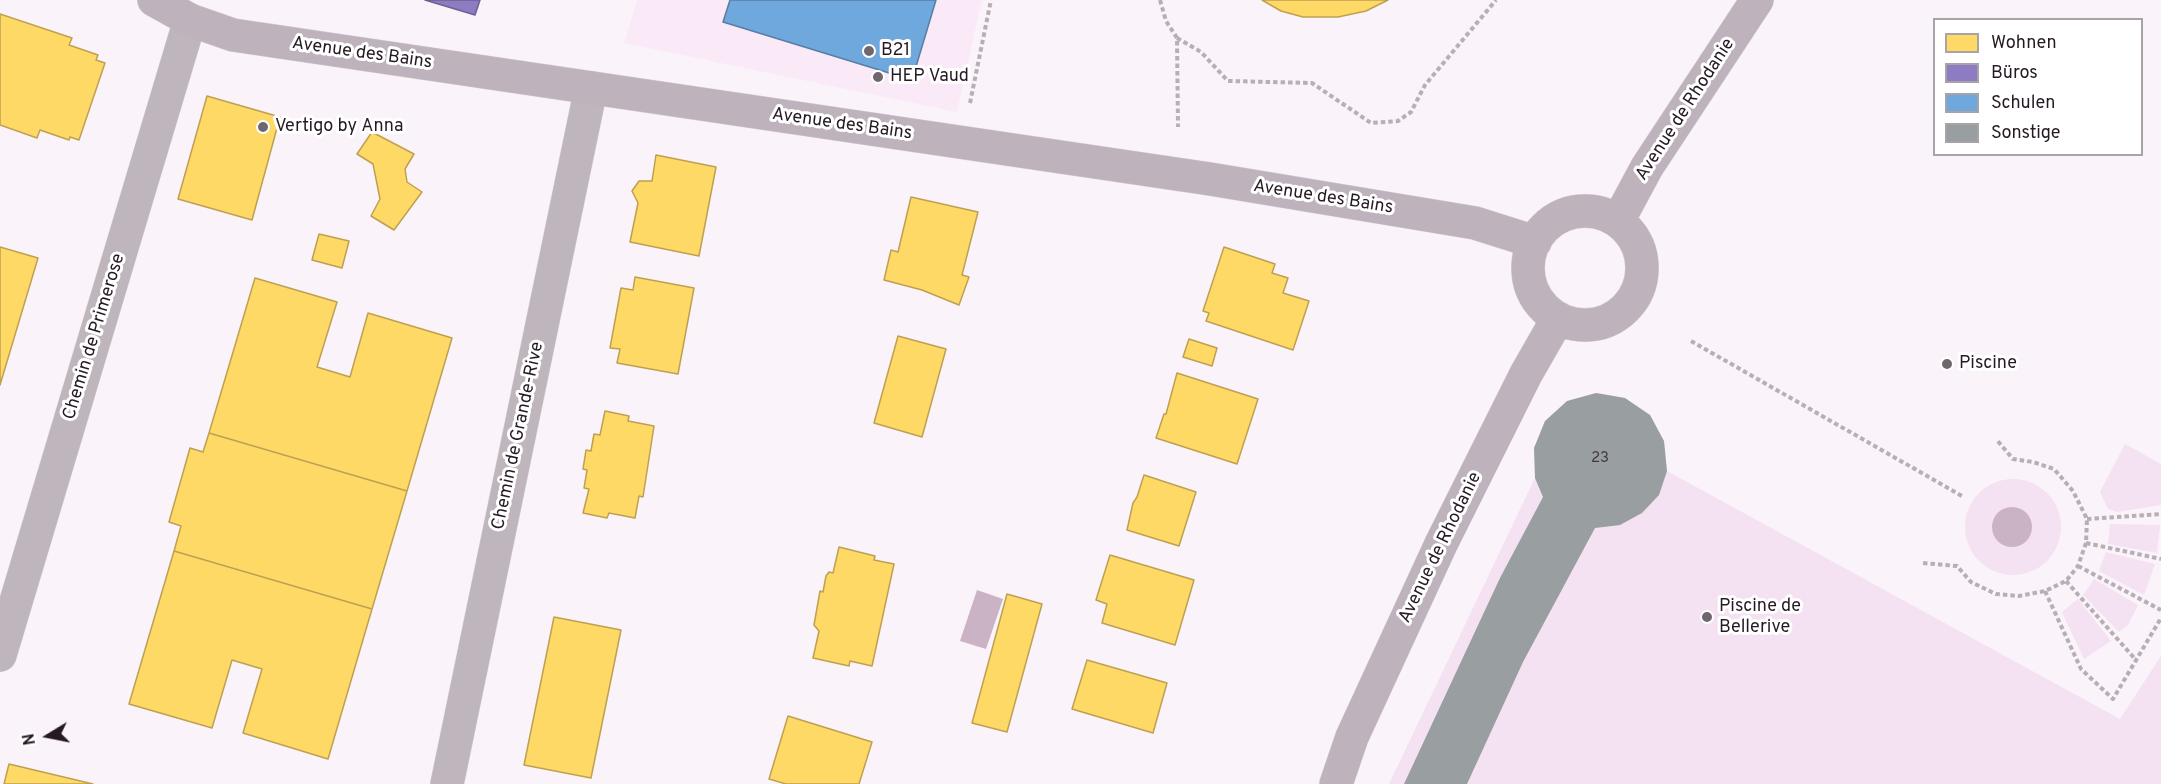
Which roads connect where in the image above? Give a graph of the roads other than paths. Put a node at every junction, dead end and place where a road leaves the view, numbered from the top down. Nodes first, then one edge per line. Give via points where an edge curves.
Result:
1 (154, 0) edge
2 (1757, 0) edge
3 (190, 20) junction
4 (591, 88) junction
5 (1618, 221) junction
6 (1534, 242) junction
7 (1558, 318) junction
8 (0, 655) edge
9 (447, 784) edge
10 (1336, 784) edge

1 - 3 street, Avenue des Bains
2 - 5 street, Avenue de Rhodanie via 1647,167
3 - 4 street, Avenue des Bains via 233,35
3 - 8 street, Chemin de Primerose
4 - 6 street, Avenue des Bains via 1222,181 1475,223
4 - 9 street, Chemin de Grande-Rive
5 - 6 street via 1600,212 1581,210 1562,215 1546,226
5 - 7 street via 1640,249 1640,285 1632,301 1621,313 1590,325
6 - 7 street via 1528,276 1544,308
7 - 10 street, Avenue de Rhodanie via 1441,544 1352,737

